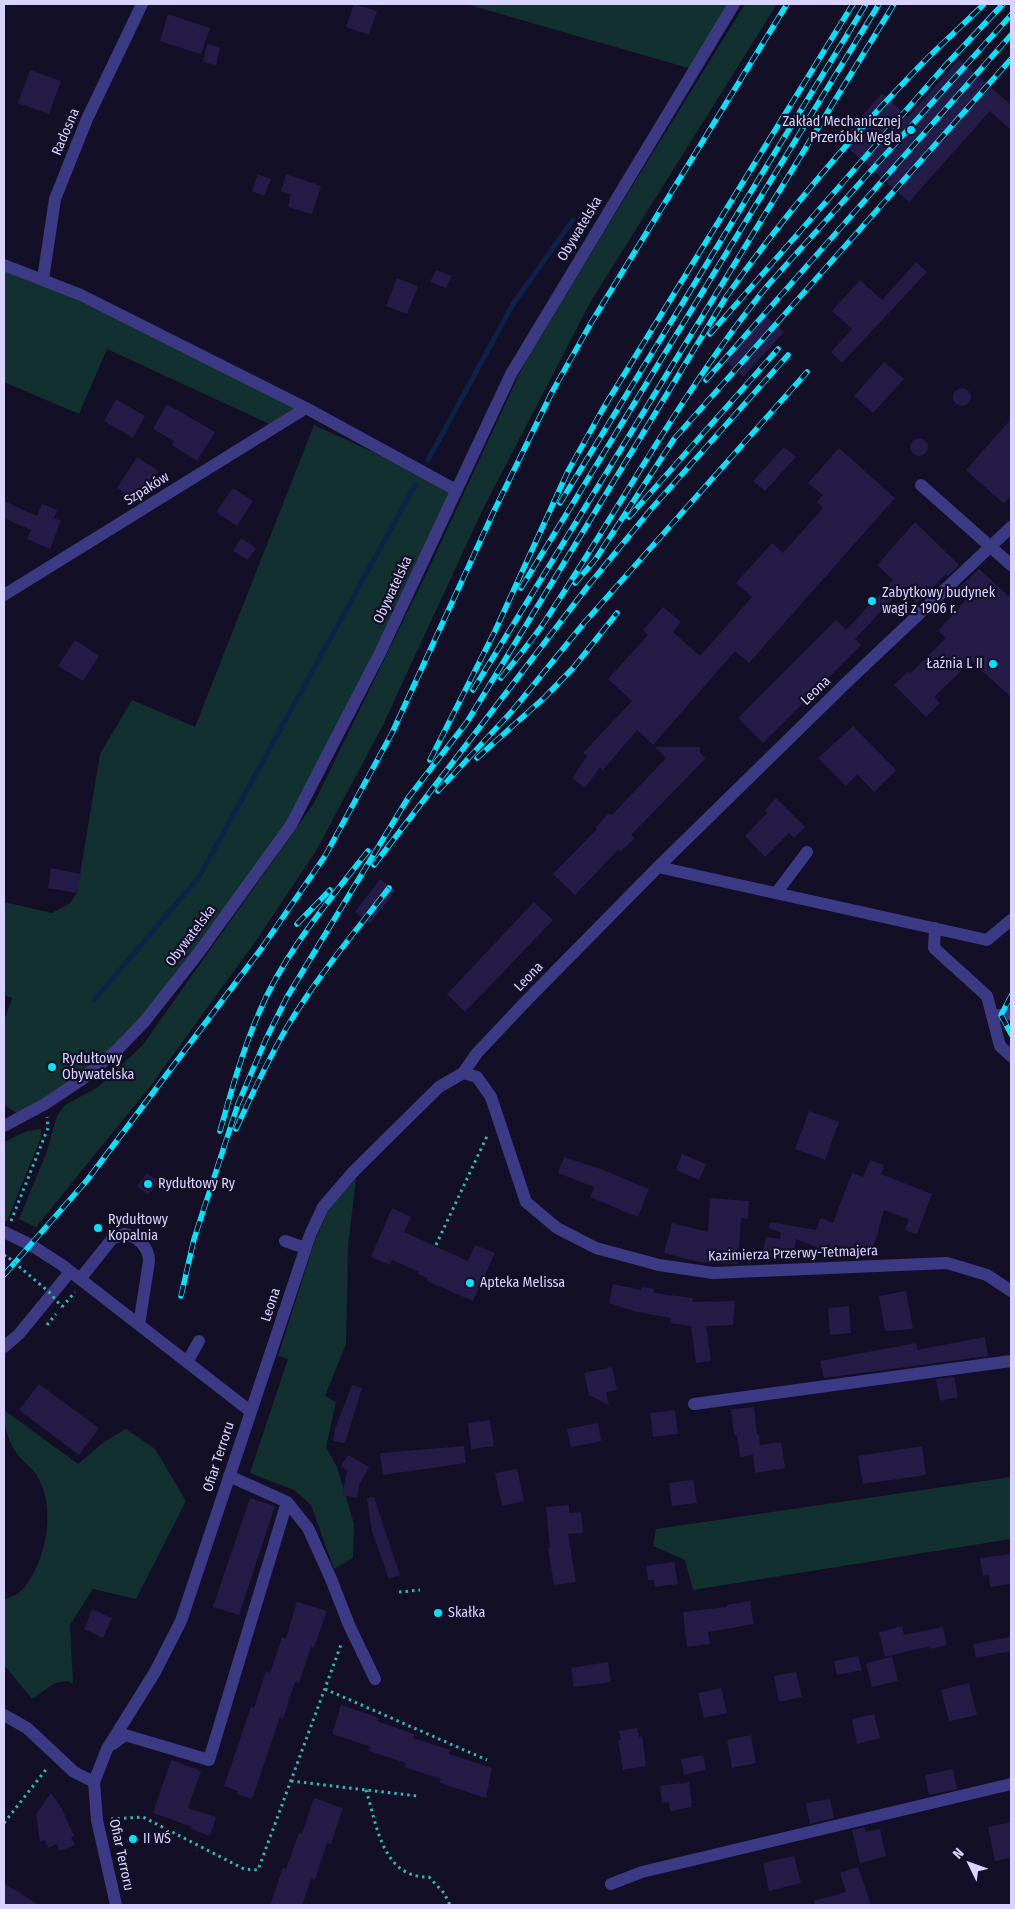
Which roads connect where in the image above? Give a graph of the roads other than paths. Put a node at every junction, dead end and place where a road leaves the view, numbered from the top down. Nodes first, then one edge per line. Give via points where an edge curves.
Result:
1 (142, 4) edge
2 (734, 4) edge
3 (4, 265) edge
4 (42, 280) junction
5 (306, 408) junction
6 (922, 485) dead end
7 (456, 490) junction
8 (1011, 527) edge
9 (990, 546) junction
10 (1011, 565) edge
11 (4, 595) edge
12 (807, 852) dead end
13 (658, 867) junction
14 (777, 892) junction
15 (1011, 920) edge
16 (935, 928) junction
17 (1011, 1014) edge
18 (992, 1016) junction
19 (1011, 1056) edge
20 (463, 1073) junction
21 (4, 1126) edge
22 (5, 1232) edge
23 (285, 1241) dead end
24 (305, 1248) junction
25 (75, 1275) junction
26 (1011, 1292) edge
27 (139, 1325) junction
28 (199, 1341) dead end
29 (4, 1347) edge
30 (1011, 1361) edge
31 (188, 1362) junction
32 (694, 1404) dead end
33 (250, 1411) junction
34 (229, 1476) junction
35 (287, 1502) junction
36 (375, 1679) dead end
37 (4, 1715) edge
38 (107, 1749) junction
39 (94, 1782) junction
40 (1011, 1784) edge
41 (611, 1884) dead end
42 (116, 1905) edge

1 - 4 street, Radosna via 87,119 55,199
2 - 7 street, Obywatelska via 520,358
3 - 4 street
4 - 5 street via 81,295
5 - 7 street
5 - 11 street, Szpaków
6 - 9 street
7 - 21 street, Obywatelska via 380,654 291,825 144,1022 94,1069 45,1104
8 - 9 street, Leona
9 - 10 street
9 - 13 street, Leona
12 - 14 street
13 - 14 street
13 - 20 street, Leona via 477,1053
14 - 16 street
15 - 16 street via 987,940
16 - 18 street via 934,948 987,996
17 - 18 street
18 - 19 street via 1000,1046
20 - 24 street, Leona via 440,1087 332,1194
20 - 26 street, Kazimierza Przerwy-Tetmajera via 477,1077 491,1097 526,1202 557,1228 596,1248 666,1267 713,1273 947,1263 987,1275
22 - 25 street via 31,1245
23 - 24 street
24 - 33 street, Leona
25 - 27 street, Ofiar Terroru
25 - 27 street via 112,1239 124,1234 139,1241 148,1251 149,1261
25 - 29 street
27 - 31 street, Ofiar Terroru
28 - 31 street
30 - 32 street
31 - 33 street, Ofiar Terroru
33 - 34 street, Ofiar Terroru
34 - 35 street
34 - 38 street, Ofiar Terroru via 178,1628
35 - 36 street via 308,1528
35 - 38 street via 209,1760 126,1735
37 - 39 street via 27,1728 74,1772
38 - 39 street, Ofiar Terroru
39 - 42 street, Ofiar Terroru via 97,1820
40 - 41 street via 642,1872

